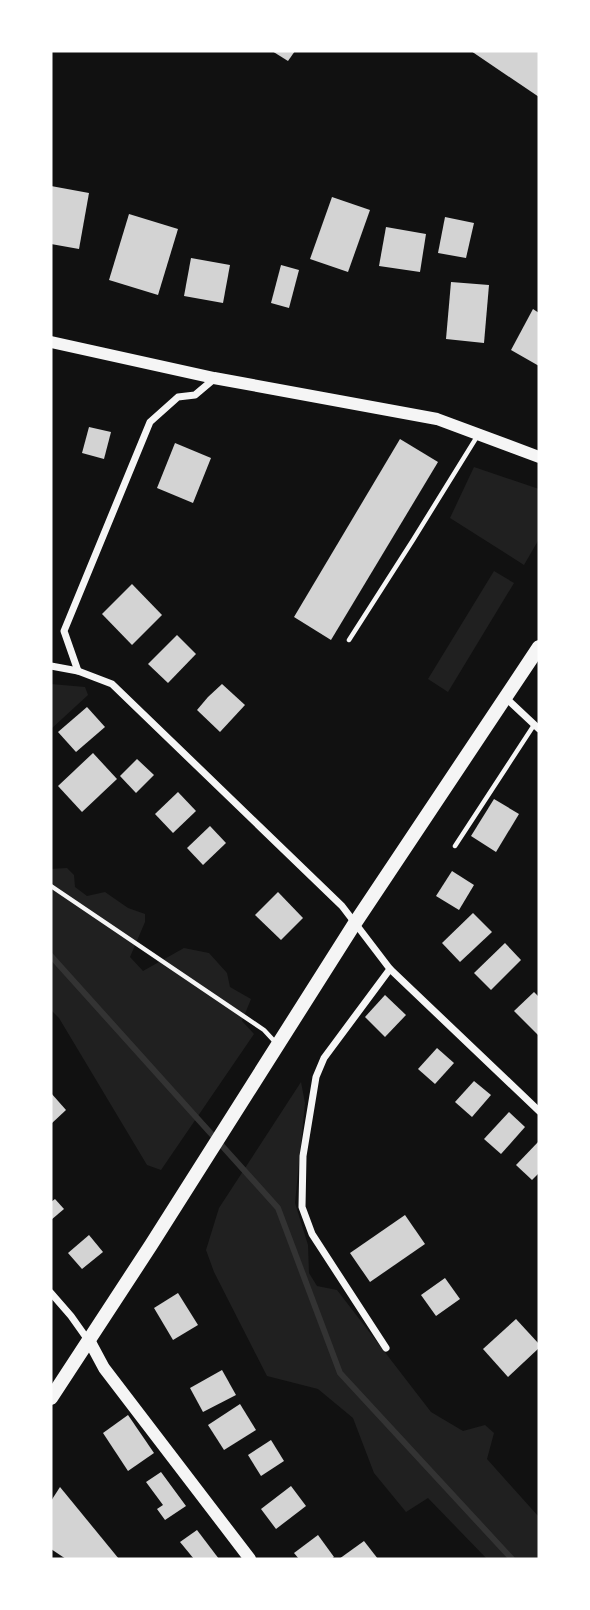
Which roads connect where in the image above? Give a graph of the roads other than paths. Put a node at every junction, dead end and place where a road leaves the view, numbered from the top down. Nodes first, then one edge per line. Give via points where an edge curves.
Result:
1 (51, 342) edge
2 (214, 378) junction
3 (478, 434) junction
4 (539, 457) edge
5 (349, 640) dead end
6 (539, 647) edge
7 (51, 666) edge
8 (78, 671) junction
9 (506, 698) junction
10 (537, 727) edge
11 (455, 846) dead end
12 (51, 886) edge
13 (355, 923) junction
14 (390, 969) junction
15 (278, 1046) junction
16 (539, 1111) edge
17 (51, 1293) edge
18 (89, 1340) junction
19 (386, 1348) dead end
20 (51, 1398) edge
21 (250, 1559) edge

1 - 2 street
2 - 3 street via 437,419
2 - 8 street via 195,395 178,397 150,422 64,631
3 - 4 street
3 - 5 lane
6 - 9 main road
7 - 8 street
8 - 13 street via 112,684
9 - 10 street
9 - 13 main road
10 - 11 lane
12 - 15 lane via 264,1030
13 - 14 street
13 - 15 main road
14 - 16 street
14 - 19 street via 324,1058 316,1077 303,1156 302,1207 312,1234
15 - 18 main road
17 - 18 street
18 - 20 main road
18 - 21 street via 104,1368

